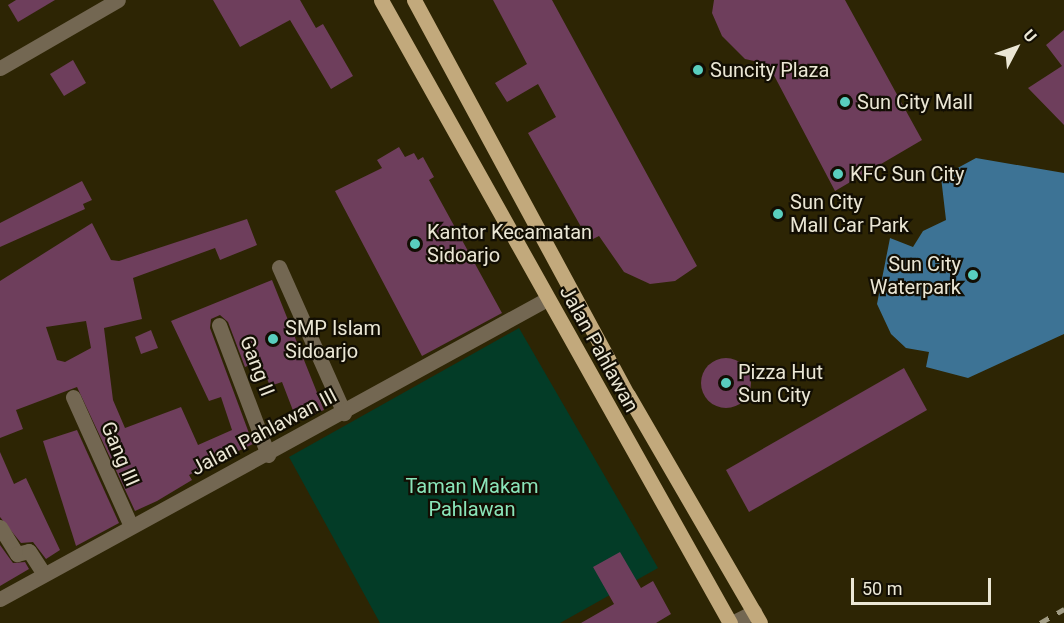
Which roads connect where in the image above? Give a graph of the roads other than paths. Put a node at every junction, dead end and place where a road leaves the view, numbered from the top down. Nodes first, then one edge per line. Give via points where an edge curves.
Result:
1 (117, 0) edge
2 (381, 0) edge
3 (414, 0) edge
4 (0, 68) edge
5 (279, 267) dead end
6 (547, 300) junction
7 (219, 325) dead end
8 (73, 397) dead end
9 (344, 413) junction
10 (268, 455) junction
11 (131, 526) junction
12 (0, 527) edge
13 (44, 574) junction
14 (0, 599) edge
15 (757, 617) edge
16 (731, 623) edge

1 - 4 street
2 - 6 main road, Jalan Pahlawan
3 - 15 main road, Jalan Pahlawan via 628,395
5 - 9 street
6 - 9 street, Jalan Pahlawan III
6 - 16 main road, Jalan Pahlawan
7 - 10 street, Gang II
8 - 11 street, Gang III
9 - 10 street, Jalan Pahlawan III
10 - 11 street, Jalan Pahlawan III
11 - 13 street, Jalan Pahlawan III
12 - 13 street via 17,554 29,550
13 - 14 street, Jalan Pahlawan III
15 - 16 street

